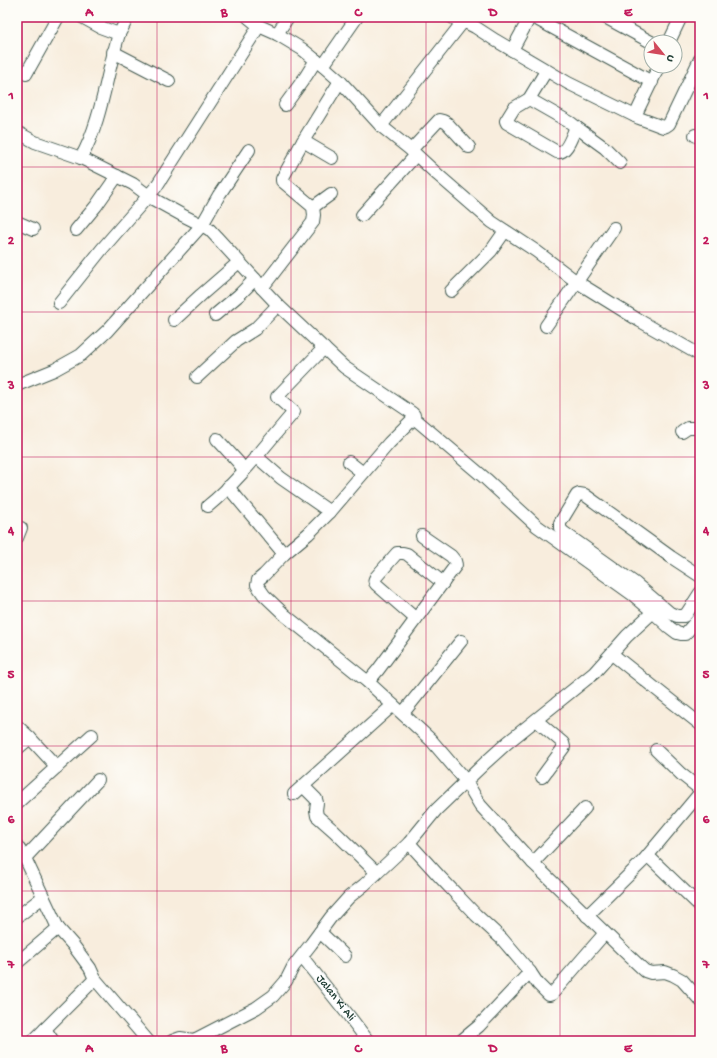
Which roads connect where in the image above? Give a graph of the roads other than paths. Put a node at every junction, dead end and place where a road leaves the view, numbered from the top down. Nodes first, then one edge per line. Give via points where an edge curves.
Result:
1 (58, 17) edge
2 (82, 17) edge
3 (128, 17) edge
4 (248, 17) edge
5 (288, 17) edge
6 (357, 17) edge
7 (530, 17) edge
8 (533, 17) edge
9 (605, 17) edge
10 (677, 19) edge
11 (457, 20) edge
12 (259, 26) junction
13 (119, 34) junction
14 (277, 34) junction
15 (672, 34) edge
16 (643, 38) edge
17 (512, 50) junction
18 (113, 52) junction
19 (700, 59) edge
20 (319, 63) junction
21 (546, 71) junction
22 (26, 74) dead end
23 (656, 74) edge
24 (169, 81) dead end
25 (340, 81) junction
26 (652, 82) junction
27 (529, 99) junction
28 (285, 105) dead end
29 (635, 116) junction
30 (381, 126) junction
31 (576, 127) junction
32 (17, 132) edge
33 (303, 141) junction
34 (469, 147) dead end
35 (249, 150) dead end
36 (414, 153) junction
37 (81, 158) junction
38 (332, 158) dead end
39 (620, 163) dead end
40 (117, 176) junction
41 (331, 194) dead end
42 (149, 196) junction
43 (313, 207) junction
44 (362, 216) dead end
45 (17, 222) edge
46 (202, 225) junction
47 (614, 228) dead end
48 (33, 229) dead end
49 (76, 230) dead end
50 (506, 231) junction
51 (239, 262) junction
52 (577, 282) junction
53 (258, 283) junction
54 (451, 292) dead end
55 (59, 303) dead end
56 (278, 306) junction
57 (215, 314) dead end
58 (174, 320) dead end
59 (546, 326) dead end
60 (324, 348) junction
61 (700, 355) edge
62 (197, 377) dead end
63 (17, 385) edge
64 (414, 418) junction
65 (700, 428) edge
66 (682, 432) dead end
67 (217, 439) dead end
68 (256, 456) junction
69 (349, 462) dead end
70 (244, 470) junction
71 (363, 473) junction
72 (228, 487) junction
73 (208, 506) dead end
74 (330, 512) junction
75 (422, 536) dead end
76 (284, 554) junction
77 (700, 576) edge
78 (443, 583) junction
79 (700, 593) edge
80 (654, 612) junction
81 (700, 618) edge
82 (416, 619) junction
83 (462, 641) dead end
84 (612, 654) junction
85 (368, 682) junction
86 (393, 705) junction
87 (403, 713) junction
88 (536, 720) junction
89 (700, 724) edge
90 (17, 726) edge
91 (92, 735) dead end
92 (30, 738) junction
93 (17, 749) edge
94 (656, 750) dead end
95 (57, 767) junction
96 (542, 777) dead end
97 (98, 780) dead end
98 (466, 781) junction
99 (303, 786) junction
100 (700, 789) edge
101 (700, 793) edge
102 (294, 794) dead end
103 (17, 803) edge
104 (585, 808) dead end
105 (409, 843) junction
106 (19, 850) edge
107 (648, 856) junction
108 (533, 863) junction
109 (376, 872) junction
110 (43, 897) junction
111 (700, 906) edge
112 (587, 916) junction
113 (17, 917) edge
114 (58, 928) junction
115 (320, 932) junction
116 (605, 933) junction
117 (345, 956) dead end
118 (302, 957) junction
119 (17, 963) edge
120 (530, 972) junction
121 (95, 979) junction
122 (700, 1000) edge
123 (45, 1029) junction
124 (33, 1041) edge
125 (53, 1041) edge
126 (148, 1041) edge
127 (172, 1041) edge
128 (368, 1041) edge
129 (461, 1041) edge

1 - 22 street
2 - 13 street
3 - 13 street
4 - 12 street
5 - 14 street
6 - 20 street
7 - 17 street
8 - 26 street
9 - 16 street
10 - 15 street
11 - 17 street via 475,27
11 - 30 street
12 - 14 street
12 - 42 street
13 - 18 street
14 - 20 street
17 - 21 street
18 - 24 street
18 - 37 street via 94,129
19 - 29 street via 672,119 666,126
20 - 25 street
20 - 28 street
21 - 27 street
21 - 29 street
23 - 26 street
25 - 30 street
25 - 33 street
26 - 29 street
27 - 31 street
27 - 31 street via 514,108 507,123 560,153 567,146
30 - 36 street
31 - 39 street via 605,148
32 - 37 street via 35,142
33 - 38 street
33 - 43 street via 282,181
34 - 36 street via 447,123 439,120
35 - 46 street
36 - 44 street
36 - 50 street via 492,222
37 - 40 street
40 - 42 street
40 - 49 street
41 - 43 street
42 - 46 street
42 - 55 street
43 - 53 street via 313,222
45 - 48 street
46 - 51 street via 210,230
46 - 63 street via 87,350 54,370
47 - 52 street
50 - 52 street
50 - 54 street
51 - 53 street
51 - 58 street
52 - 59 street
52 - 61 street
53 - 56 street
53 - 57 street
56 - 60 street
56 - 62 street via 255,329 236,342
60 - 64 street via 344,367 412,413
60 - 68 street via 277,397 294,412
64 - 71 street
64 - 80 street via 537,526
65 - 66 street via 688,428
67 - 70 street
68 - 70 street
68 - 74 street via 281,478
69 - 71 street
70 - 72 street
71 - 74 street
72 - 73 street
72 - 76 street
74 - 76 street
75 - 78 street via 456,561 456,565
76 - 85 street via 258,580 257,585 286,616
77 - 79 street via 585,495 577,495 560,523 563,532 636,584 670,613 684,616
78 - 82 street
78 - 82 street via 403,553 397,553 376,577 374,582
80 - 81 street via 669,628 681,634 685,634
80 - 84 street via 627,636
82 - 85 street
83 - 87 street
84 - 88 street via 594,673
84 - 89 street
85 - 86 street
86 - 87 street
86 - 99 street
87 - 98 street via 431,740
88 - 96 street via 563,743 564,747
88 - 98 street
90 - 92 street
91 - 95 street
92 - 93 street
92 - 95 street
94 - 100 street
95 - 103 street
97 - 106 street
98 - 105 street via 436,810
98 - 108 street via 480,805
99 - 102 street
99 - 109 street via 316,799 317,816
101 - 107 street
104 - 108 street
105 - 109 street
105 - 120 street via 502,939
106 - 110 street
107 - 111 street
107 - 112 street
108 - 112 street
109 - 115 street via 349,897
110 - 113 street
110 - 114 street
112 - 116 street
114 - 119 street
114 - 121 street via 73,944
115 - 117 street
115 - 118 street
116 - 120 street via 552,994 549,995 538,984
116 - 122 street via 645,971 673,975 682,980
118 - 127 street via 273,996 256,1008 194,1040 180,1038
118 - 128 street, Jalan Ki Ali
120 - 129 street via 479,1026
121 - 123 street
121 - 126 street
123 - 124 street
123 - 125 street

